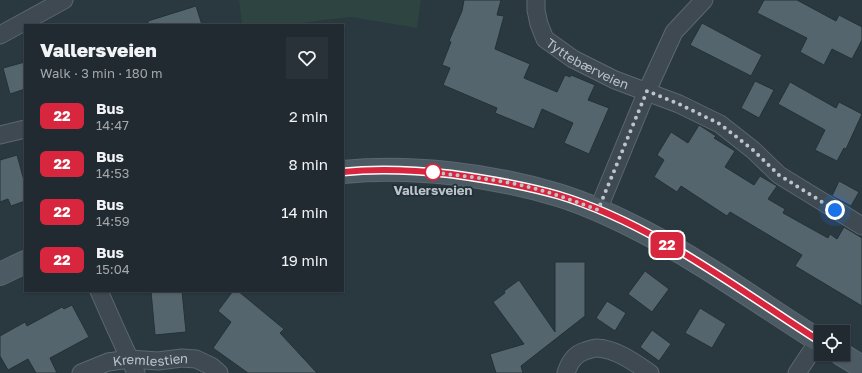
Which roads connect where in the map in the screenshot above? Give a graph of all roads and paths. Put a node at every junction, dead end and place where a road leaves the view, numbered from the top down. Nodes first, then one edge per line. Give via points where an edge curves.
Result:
1 (64, 0) edge
2 (536, 0) edge
3 (704, 0) edge
4 (0, 35) edge
5 (647, 91) junction
6 (24, 129) edge
7 (0, 135) edge
8 (344, 172) edge
9 (598, 210) junction
10 (862, 226) edge
11 (24, 262) edge
12 (0, 274) edge
13 (100, 292) edge
14 (814, 337) edge
15 (814, 349) edge
16 (850, 360) edge
17 (133, 366) edge
18 (862, 367) edge
19 (81, 373) edge
20 (219, 373) edge
21 (566, 373) edge
22 (650, 373) edge
23 (797, 373) edge

1 - 4 street
2 - 5 street, Tyttebærveien via 539,24 545,38 573,59 615,80
3 - 5 street via 674,32
5 - 9 street
5 - 10 street, Tyttebærveien via 720,124 779,175
6 - 7 street
8 - 9 main road via 389,170 476,177 552,193
9 - 14 main road via 688,257
11 - 12 main road
13 - 17 street
15 - 23 street
16 - 18 main road
17 - 19 street, Kremlestien via 108,362
17 - 20 street, Kremlestien via 182,358 196,359
21 - 22 street via 568,365 579,353 596,348 611,350

